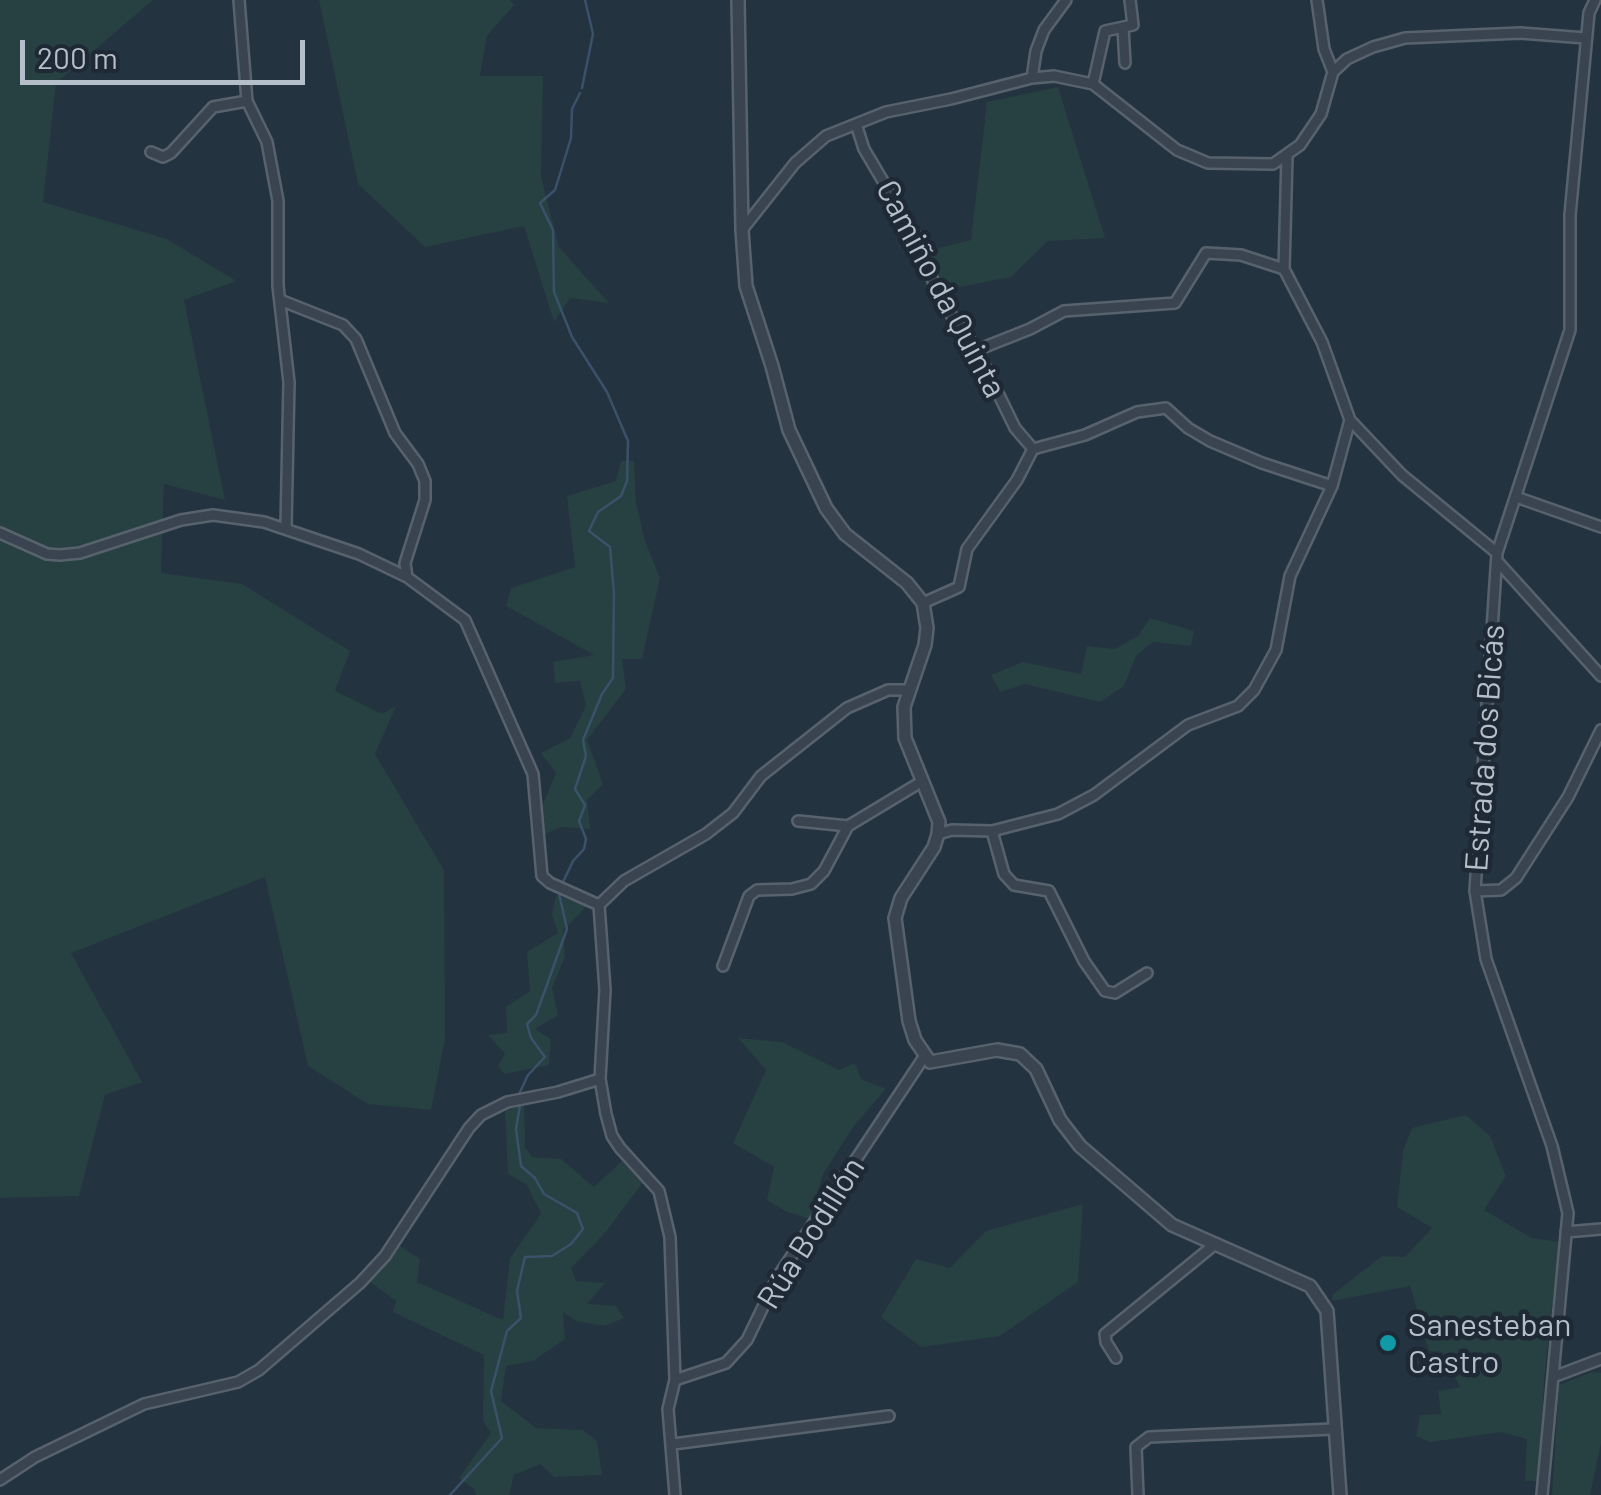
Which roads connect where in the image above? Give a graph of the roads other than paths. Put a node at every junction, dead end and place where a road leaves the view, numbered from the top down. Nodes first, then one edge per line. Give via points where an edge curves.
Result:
1 (239, 0) edge
2 (738, 0) edge
3 (1066, 0) edge
4 (1130, 0) edge
5 (1317, 0) edge
6 (1594, 0) edge
7 (1124, 28) junction
8 (1586, 38) junction
9 (1125, 63) dead end
10 (1333, 72) junction
11 (1032, 78) junction
12 (1093, 84) junction
13 (247, 101) junction
14 (856, 124) junction
15 (151, 152) dead end
16 (1287, 156) junction
17 (742, 230) junction
18 (1284, 270) junction
19 (280, 300) junction
20 (977, 350) junction
21 (1350, 420) junction
22 (1034, 449) junction
23 (1332, 486) junction
24 (1516, 498) junction
25 (286, 527) junction
26 (1601, 527) edge
27 (0, 533) edge
28 (1497, 557) junction
29 (406, 577) junction
30 (923, 604) junction
31 (1601, 676) edge
32 (908, 690) junction
33 (1601, 730) edge
34 (921, 782) junction
35 (798, 821) dead end
36 (848, 826) junction
37 (992, 831) junction
38 (938, 834) junction
39 (1475, 891) junction
40 (599, 905) junction
41 (723, 966) dead end
42 (1147, 973) dead end
43 (924, 1057) junction
44 (600, 1079) junction
45 (1601, 1229) edge
46 (1566, 1232) junction
47 (1214, 1245) junction
48 (1116, 1358) dead end
49 (1601, 1360) edge
50 (1553, 1377) junction
51 (675, 1380) junction
52 (888, 1416) dead end
53 (1334, 1429) junction
54 (673, 1444) junction
55 (0, 1480) edge
56 (675, 1495) edge
57 (1138, 1495) edge
58 (1340, 1495) edge
59 (1542, 1495) edge

1 - 13 street
2 - 17 street
3 - 11 street via 1044,30
4 - 7 street via 1133,25
5 - 10 street
6 - 8 street, Estrada dos Bicás
7 - 9 street
7 - 12 street via 1105,31
8 - 10 street via 1406,38 1348,59
8 - 24 street, Estrada dos Bicás via 1570,215 1570,330
10 - 16 street via 1322,114
11 - 12 street
11 - 14 street
12 - 16 street via 1177,150 1208,163 1273,164
13 - 15 street via 213,107 170,153
13 - 19 street via 267,142 278,200
14 - 17 street via 826,136 795,163
14 - 20 street, Camiño da Quinta via 916,237 941,301
16 - 18 street
17 - 30 street via 746,286 789,430 826,508 845,534 906,582
18 - 20 street via 1242,255 1206,253 1175,303 1064,311
18 - 21 street via 1322,342
19 - 25 street via 289,382
19 - 29 street via 344,325 426,481
20 - 22 street, Camiño da Quinta via 1015,428
21 - 23 street
21 - 28 street
22 - 23 street via 1166,408 1210,441
22 - 30 street via 967,549 959,587
23 - 37 street via 1290,576 1276,650 1254,690 1238,706 1188,725 1070,808
24 - 26 street
24 - 28 street, Estrada dos Bicás
25 - 27 street via 213,515 60,555
25 - 29 street
28 - 31 street
28 - 39 street, Estrada dos Bicás
29 - 40 street via 466,620 533,774 542,876
30 - 32 street via 925,645
32 - 34 street via 906,738
32 - 40 street via 888,690 847,708 761,776 733,813
33 - 39 street via 1516,878 1501,890
34 - 36 street
34 - 38 street
35 - 36 street
36 - 41 street via 811,884 750,896
37 - 38 street
37 - 42 street via 1004,874 1014,886 1050,891 1105,991 1115,994
38 - 43 street via 895,918 909,1022
39 - 46 street, Estrada dos Bicás via 1486,958 1552,1146 1568,1213
40 - 44 street via 605,990
43 - 47 street via 930,1062 997,1050 1020,1054 1036,1069 1080,1146 1172,1224
43 - 51 street, Rúa Bodillón via 777,1278 748,1340 726,1363
44 - 51 street via 612,1136 665,1205
44 - 55 street via 481,1115 384,1256 259,1370 238,1382 144,1404
45 - 46 street
46 - 50 street, Estrada dos Bicás
47 - 48 street via 1105,1334
47 - 53 street via 1292,1276 1320,1298 1327,1311
49 - 50 street
50 - 59 street, Estrada dos Bicás
51 - 54 street via 668,1409
52 - 54 street
53 - 57 street via 1149,1437 1136,1447
53 - 58 street
54 - 56 street

